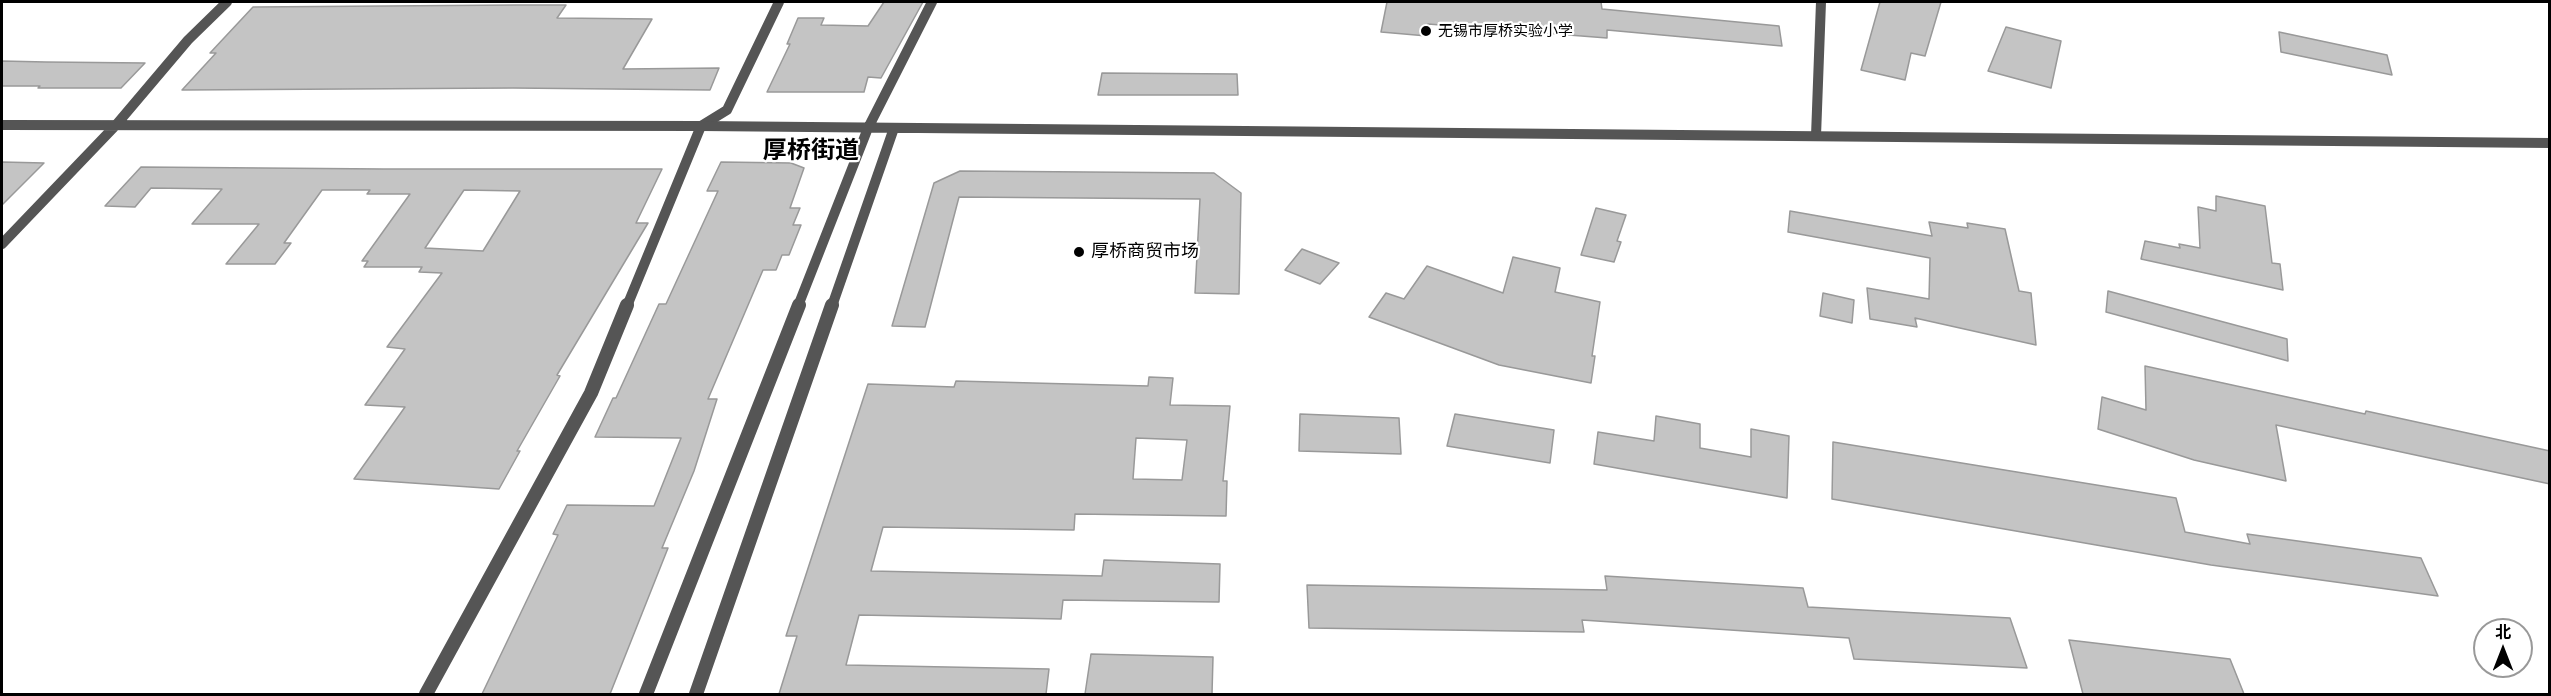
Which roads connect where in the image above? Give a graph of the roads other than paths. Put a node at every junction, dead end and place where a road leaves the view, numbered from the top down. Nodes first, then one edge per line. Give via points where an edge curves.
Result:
1 (227, 2) edge
2 (779, 2) edge
3 (932, 2) edge
4 (1821, 2) edge
5 (2, 125) edge
6 (116, 125) junction
7 (701, 126) junction
8 (868, 128) junction
9 (894, 128) junction
10 (1816, 136) junction
11 (2550, 143) edge
12 (2, 244) edge
13 (426, 694) edge
14 (646, 694) edge
15 (696, 694) edge

1 - 6 street via 188,40
2 - 7 street via 727,110
3 - 8 street
4 - 10 street
5 - 6 street
6 - 7 street
6 - 12 street
7 - 8 street
7 - 13 street via 591,393
8 - 9 street
8 - 14 street
9 - 10 street
9 - 15 street
10 - 11 street

